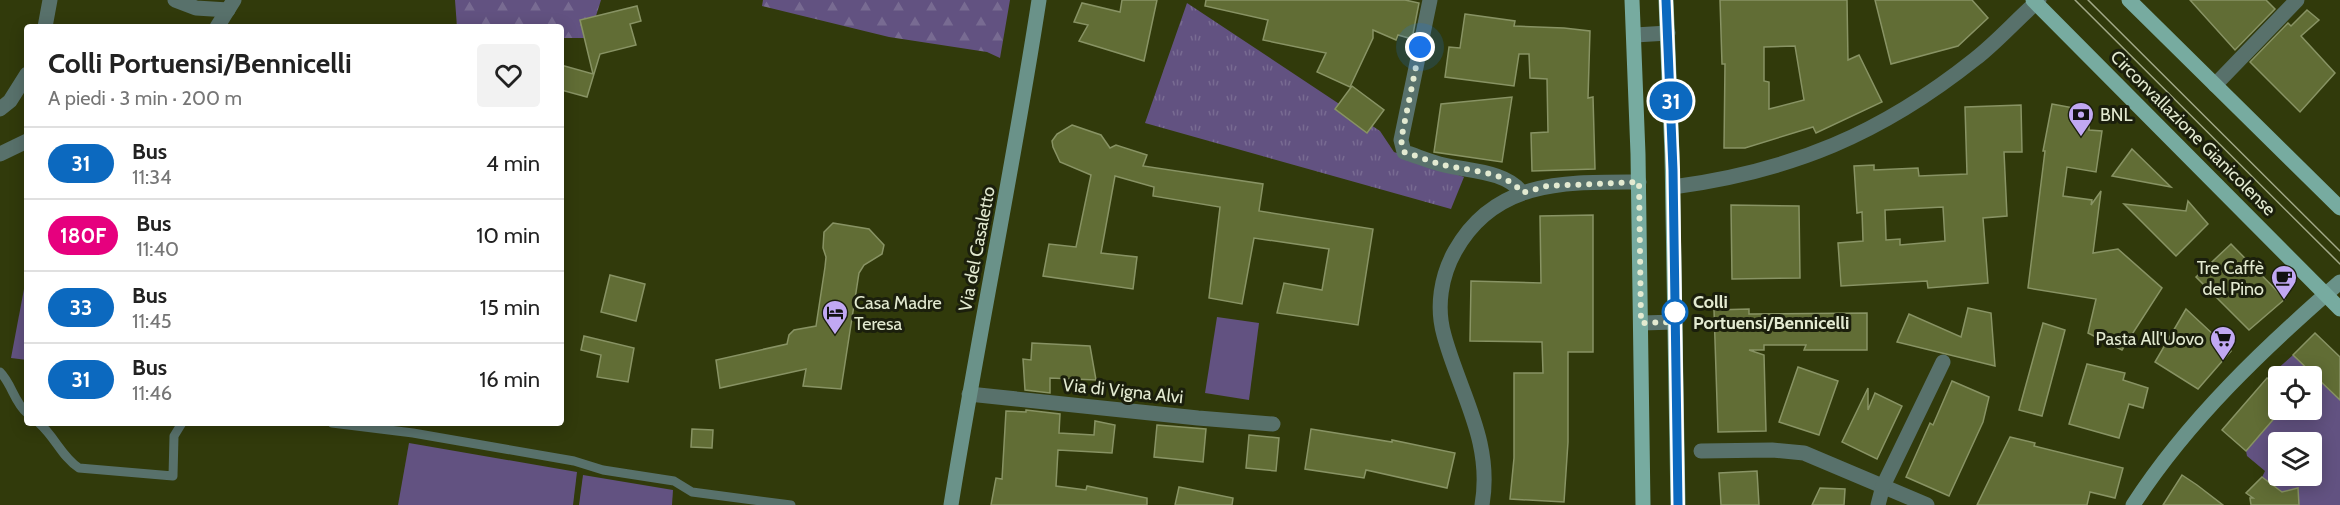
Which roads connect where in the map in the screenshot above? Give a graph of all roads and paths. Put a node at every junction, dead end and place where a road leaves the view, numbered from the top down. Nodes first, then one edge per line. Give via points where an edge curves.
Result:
1 (50, 0) edge
2 (175, 0) edge
3 (1039, 0) edge
4 (1430, 0) edge
5 (1632, 0) edge
6 (1666, 0) edge
7 (2129, 0) edge
8 (2297, 0) edge
9 (2036, 1) edge
10 (231, 5) edge
11 (46, 24) edge
12 (219, 24) edge
13 (1668, 33) junction
14 (1635, 35) junction
15 (24, 79) edge
16 (2215, 85) junction
17 (0, 109) edge
18 (24, 142) edge
19 (0, 154) edge
20 (1639, 182) junction
21 (1673, 186) junction
22 (1522, 193) junction
23 (2340, 207) edge
24 (2340, 282) edge
25 (2326, 294) junction
26 (2340, 309) edge
27 (1675, 322) junction
28 (1641, 323) junction
29 (1943, 362) dead end
30 (0, 372) edge
31 (969, 394) junction
32 (24, 410) edge
33 (1273, 424) dead end
34 (42, 426) edge
35 (180, 426) edge
36 (356, 426) edge
37 (1701, 451) dead end
38 (1883, 486) junction
39 (791, 505) edge
40 (951, 505) edge
41 (1482, 505) edge
42 (1643, 505) edge
43 (1678, 505) edge
44 (1878, 505) edge
45 (1927, 505) edge
46 (2133, 505) edge

1 - 11 street
2 - 10 street via 196,8
3 - 31 street, Via del Casaletto
4 - 22 street via 1402,149 1443,165 1500,178
5 - 14 main road
6 - 13 main road
7 - 16 main road
8 - 16 street
9 - 21 street via 1956,73 1862,133 1782,164
9 - 25 main road, Circonvallazione Gianicolense
10 - 12 street
13 - 14 street
13 - 21 main road
14 - 20 main road
15 - 17 street
16 - 23 main road
18 - 19 street
20 - 22 street via 1547,186
20 - 28 main road
21 - 27 main road
22 - 41 street via 1486,212 1469,229 1448,266 1440,304 1443,332 1483,451
24 - 25 street
25 - 26 main road, Circonvallazione Gianicolense
25 - 46 street via 2224,392
27 - 28 street
27 - 43 main road
28 - 42 main road
29 - 38 street
30 - 32 lane
31 - 33 street, Via di Vigna Alvi
31 - 40 street, Via del Casaletto
34 - 35 lane via 68,461 79,468 173,476 174,436
36 - 39 lane via 574,461 674,482 692,492
37 - 38 street via 1804,453
38 - 44 street
38 - 45 street

